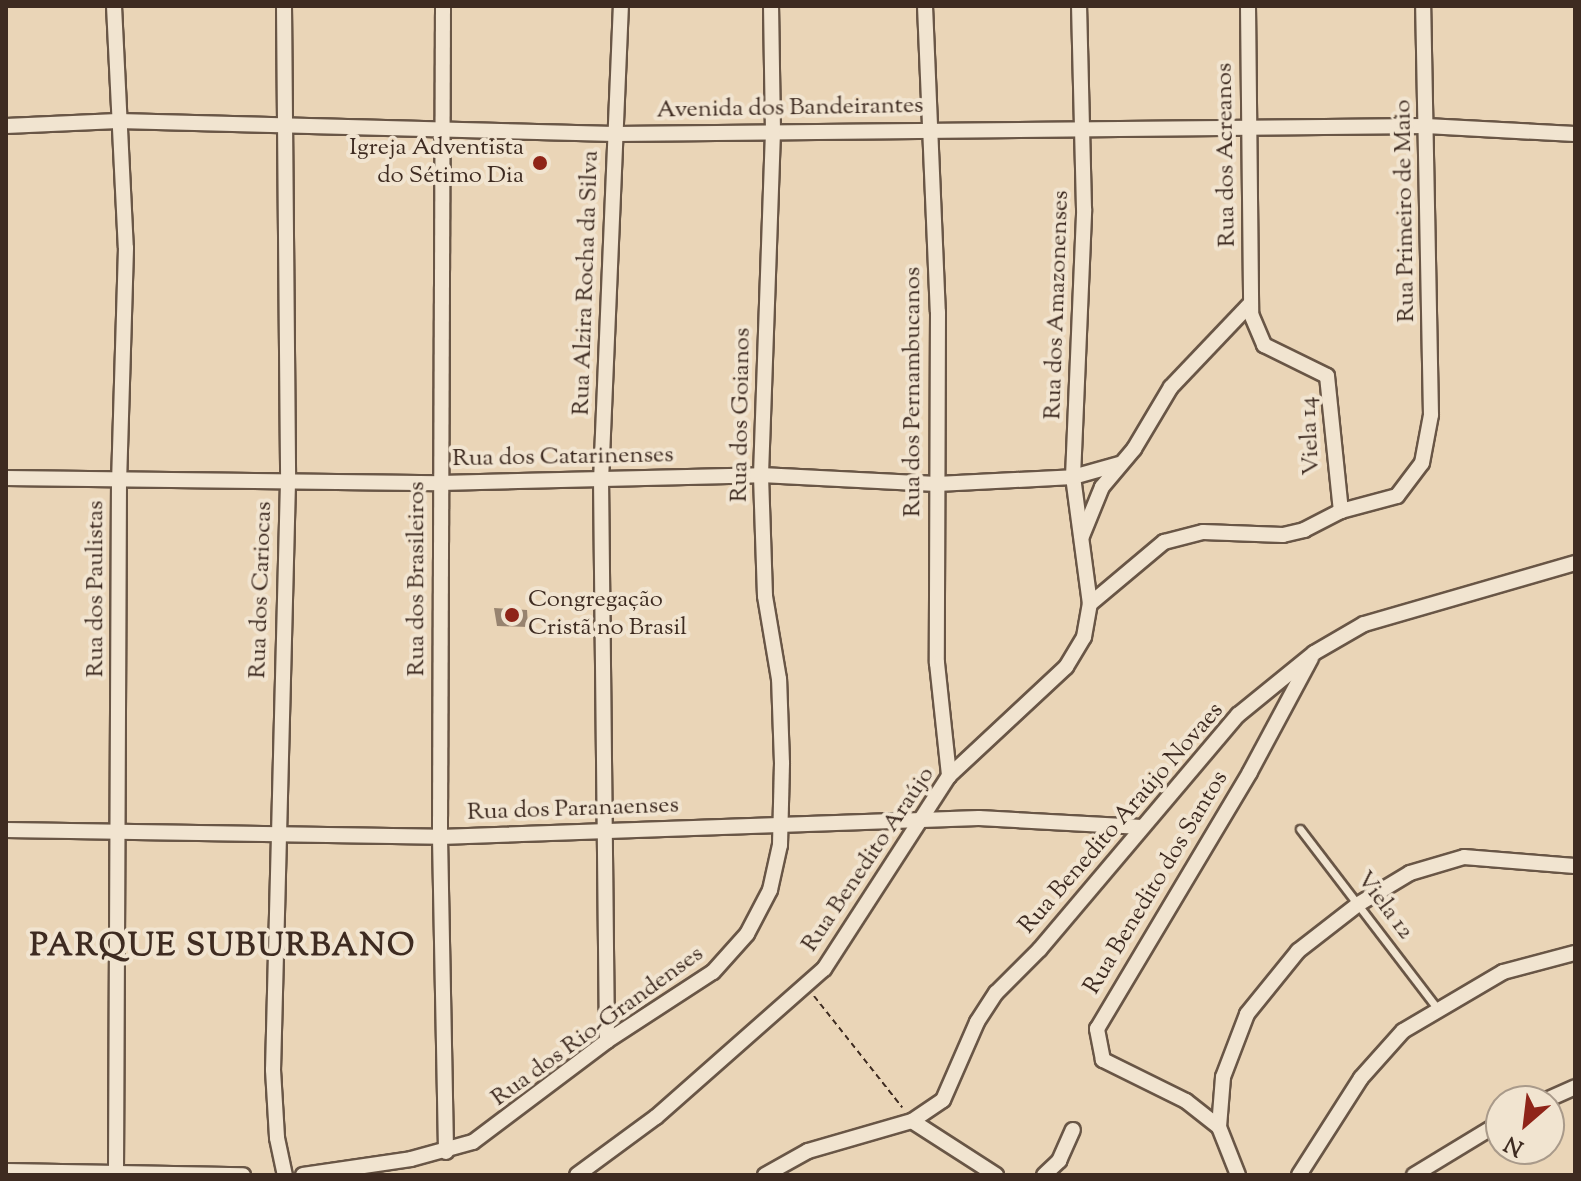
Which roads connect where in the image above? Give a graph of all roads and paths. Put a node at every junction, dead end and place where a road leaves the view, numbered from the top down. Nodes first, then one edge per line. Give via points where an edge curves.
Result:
1 (114, 6) edge
2 (284, 6) edge
3 (443, 6) edge
4 (621, 6) edge
5 (771, 6) edge
6 (925, 6) edge
7 (1079, 6) edge
8 (1248, 6) edge
9 (1423, 6) edge
10 (118, 121) junction
11 (6, 126) edge
12 (1426, 126) junction
13 (287, 128) junction
14 (931, 128) junction
15 (1249, 130) junction
16 (441, 132) junction
17 (773, 132) junction
18 (1083, 133) junction
19 (615, 134) junction
20 (1575, 134) edge
21 (1251, 304) junction
22 (1119, 464) junction
23 (761, 475) junction
24 (1073, 477) junction
25 (6, 478) edge
26 (601, 481) junction
27 (119, 482) junction
28 (288, 482) junction
29 (440, 483) junction
30 (937, 484) junction
31 (1341, 511) junction
32 (1081, 539) junction
33 (1575, 563) edge
34 (1090, 604) junction
35 (1314, 653) junction
36 (949, 776) junction
37 (919, 820) junction
38 (781, 824) junction
39 (1142, 827) junction
40 (120, 829) junction
41 (1300, 829) dead end
42 (6, 830) edge
43 (603, 833) junction
44 (277, 835) junction
45 (440, 837) junction
46 (1575, 866) edge
47 (1357, 905) junction
48 (1575, 953) edge
49 (807, 987) junction
50 (1436, 1007) junction
51 (607, 1041) junction
52 (912, 1121) junction
53 (1219, 1127) junction
54 (1073, 1130) dead end
55 (1485, 1132) edge
56 (446, 1152) junction
57 (6, 1171) edge
58 (116, 1172) junction
59 (243, 1175) edge
60 (285, 1175) edge
61 (303, 1175) edge
62 (577, 1175) edge
63 (765, 1175) edge
64 (996, 1175) edge
65 (1044, 1175) edge
66 (1238, 1175) edge
67 (1299, 1175) edge
68 (1414, 1175) edge

1 - 10 street, Rua dos Paulistas
2 - 13 street, Rua dos Cariocas
3 - 16 street, Rua dos Brasileiros
4 - 19 street, Rua Alzira Rocha da Silva
5 - 17 street, Rua dos Goianos
6 - 14 street, Rua dos Pernambucanos
7 - 18 street, Rua dos Amazonenses
8 - 15 street, Rua dos Acreanos
9 - 12 street, Rua Primeiro de Maio
10 - 11 street, Avenida dos Bandeirantes
10 - 13 street, Avenida dos Bandeirantes
10 - 27 street, Rua dos Paulistas via 126,248
12 - 15 street, Avenida dos Bandeirantes
12 - 20 street, Avenida dos Bandeirantes
12 - 31 street, Rua Primeiro de Maio via 1431,415 1425,453 1408,487 1383,502
13 - 16 street, Avenida dos Bandeirantes
13 - 28 street, Rua dos Cariocas
14 - 17 street, Avenida dos Bandeirantes
14 - 18 street, Avenida dos Bandeirantes
14 - 30 street, Rua dos Pernambucanos
15 - 18 street, Avenida dos Bandeirantes
15 - 21 street, Rua dos Acreanos
16 - 19 street, Avenida dos Bandeirantes
16 - 29 street, Rua dos Brasileiros
17 - 19 street, Avenida dos Bandeirantes
17 - 23 street, Rua dos Goianos
18 - 24 street, Rua dos Amazonenses via 1080,391
19 - 26 street, Rua Alzira Rocha da Silva
21 - 22 street via 1185,368
21 - 31 street, Viela 14 via 1264,345 1327,376
22 - 24 street, Rua dos Catarinenses
22 - 32 street via 1095,500
23 - 26 street, Rua dos Catarinenses
23 - 30 street, Rua dos Catarinenses
23 - 38 street, Rua dos Goianos via 765,596 779,679
24 - 30 street, Rua dos Catarinenses
24 - 32 street, Rua dos Amazonenses
25 - 27 street, Rua dos Catarinenses
26 - 29 street, Rua dos Catarinenses
26 - 43 street, Rua Alzira Rocha da Silva
27 - 28 street, Rua dos Catarinenses
27 - 40 street, Rua dos Paulistas
28 - 29 street, Rua dos Catarinenses
28 - 44 street, Rua dos Cariocas
29 - 45 street, Rua dos Brasileiros
30 - 36 street, Rua dos Pernambucanos via 937,663
31 - 34 street via 1283,535 1181,535 1144,555
32 - 34 street, Rua dos Amazonenses
33 - 35 street, Rua Benedito Araújo Novaes via 1364,624
34 - 36 street, Rua Benedito Araújo via 1084,637 1066,667
35 - 39 street, Rua Benedito Araújo Novaes via 1238,715
35 - 53 street, Rua Benedito dos Santos via 1250,772 1097,1029 1103,1060 1186,1101
36 - 37 street, Rua Benedito Araújo
37 - 38 street, Rua dos Paranaenses
37 - 39 street, Rua dos Paranaenses
37 - 49 street, Rua Benedito Araújo via 835,953
38 - 43 street, Rua dos Paranaenses
38 - 51 street, Rua dos Rio-Grandenses via 770,890 728,959
39 - 52 street, Rua Benedito Araújo Novaes via 996,993 977,1022 943,1100
40 - 42 street, Rua dos Paranaenses
40 - 44 street, Rua dos Paranaenses
40 - 58 street, Rua dos Paulistas
41 - 47 lane, Viela 12
43 - 45 street, Rua dos Paranaenses
43 - 51 street, Rua Alzira Rocha da Silva
44 - 45 street, Rua dos Paranaenses
44 - 60 street, Rua dos Cariocas via 274,1112
45 - 56 street, Rua dos Brasileiros
46 - 47 street via 1464,857 1410,873
47 - 50 lane, Viela 12
47 - 53 street via 1288,961 1247,1014 1223,1077
48 - 50 street via 1531,961
49 - 52 path
49 - 62 street, Rua Benedito Araújo via 645,1127
50 - 67 street via 1380,1055
51 - 56 street, Rua dos Rio-Grandenses via 509,1119
52 - 63 street, Rua Benedito Araújo Novaes via 808,1151
52 - 64 street
53 - 66 street
54 - 65 street via 1059,1161
55 - 68 street
56 - 61 street, Rua dos Rio-Grandenses
57 - 58 street
58 - 59 street

